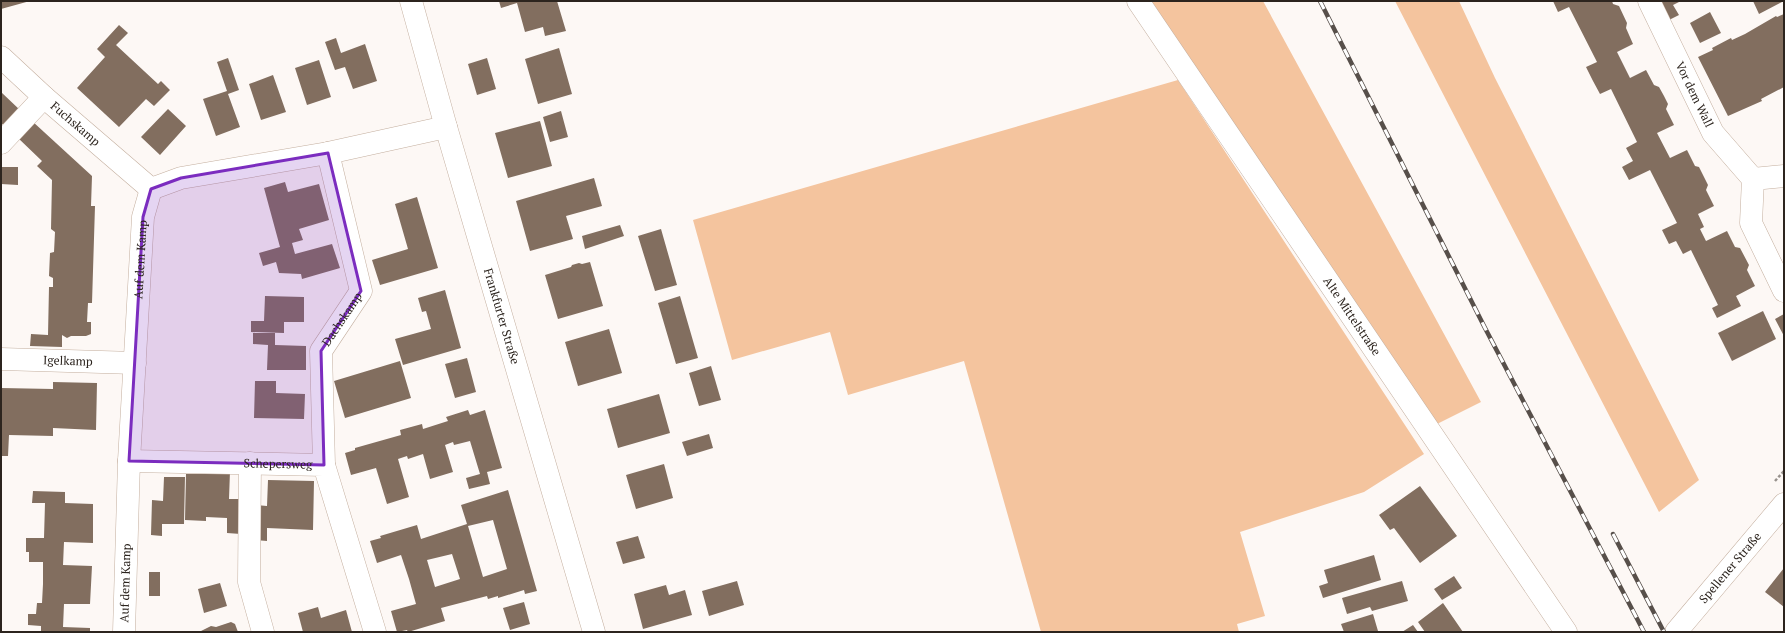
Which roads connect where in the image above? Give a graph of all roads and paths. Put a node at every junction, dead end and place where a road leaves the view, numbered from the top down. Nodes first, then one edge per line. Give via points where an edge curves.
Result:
1 (411, 1) edge
2 (1138, 1) edge
3 (1649, 1) edge
4 (1, 57) edge
5 (44, 97) junction
6 (446, 127) junction
7 (1, 143) edge
8 (328, 153) junction
9 (1784, 176) edge
10 (1754, 179) junction
11 (151, 189) junction
12 (1784, 291) edge
13 (1, 359) edge
14 (135, 363) junction
15 (129, 461) junction
16 (250, 463) junction
17 (324, 465) junction
18 (1784, 504) edge
19 (124, 632) edge
20 (263, 632) edge
21 (375, 632) edge
22 (594, 632) edge
23 (1566, 632) edge
24 (1676, 632) edge

1 - 6 street, Frankfurter Straße
2 - 23 street, Alte Mittelstraße
3 - 10 street, Vor dem Wall via 1713,134
4 - 5 street, Fuchskamp
5 - 7 street
5 - 11 street, Fuchskamp
6 - 8 street
6 - 22 street, Frankfurter Straße
8 - 11 street via 181,178
8 - 17 street, Dachskamp via 360,291 321,351
9 - 10 street
10 - 12 street via 1751,223
11 - 14 street, Auf dem Kamp via 143,217
13 - 14 street, Igelkamp
14 - 15 street, Auf dem Kamp
15 - 16 street, Schepersweg
15 - 19 street, Auf dem Kamp
16 - 17 street, Schepersweg
16 - 20 street via 249,582
17 - 21 street, Schepersweg
18 - 24 street, Spellener Straße

